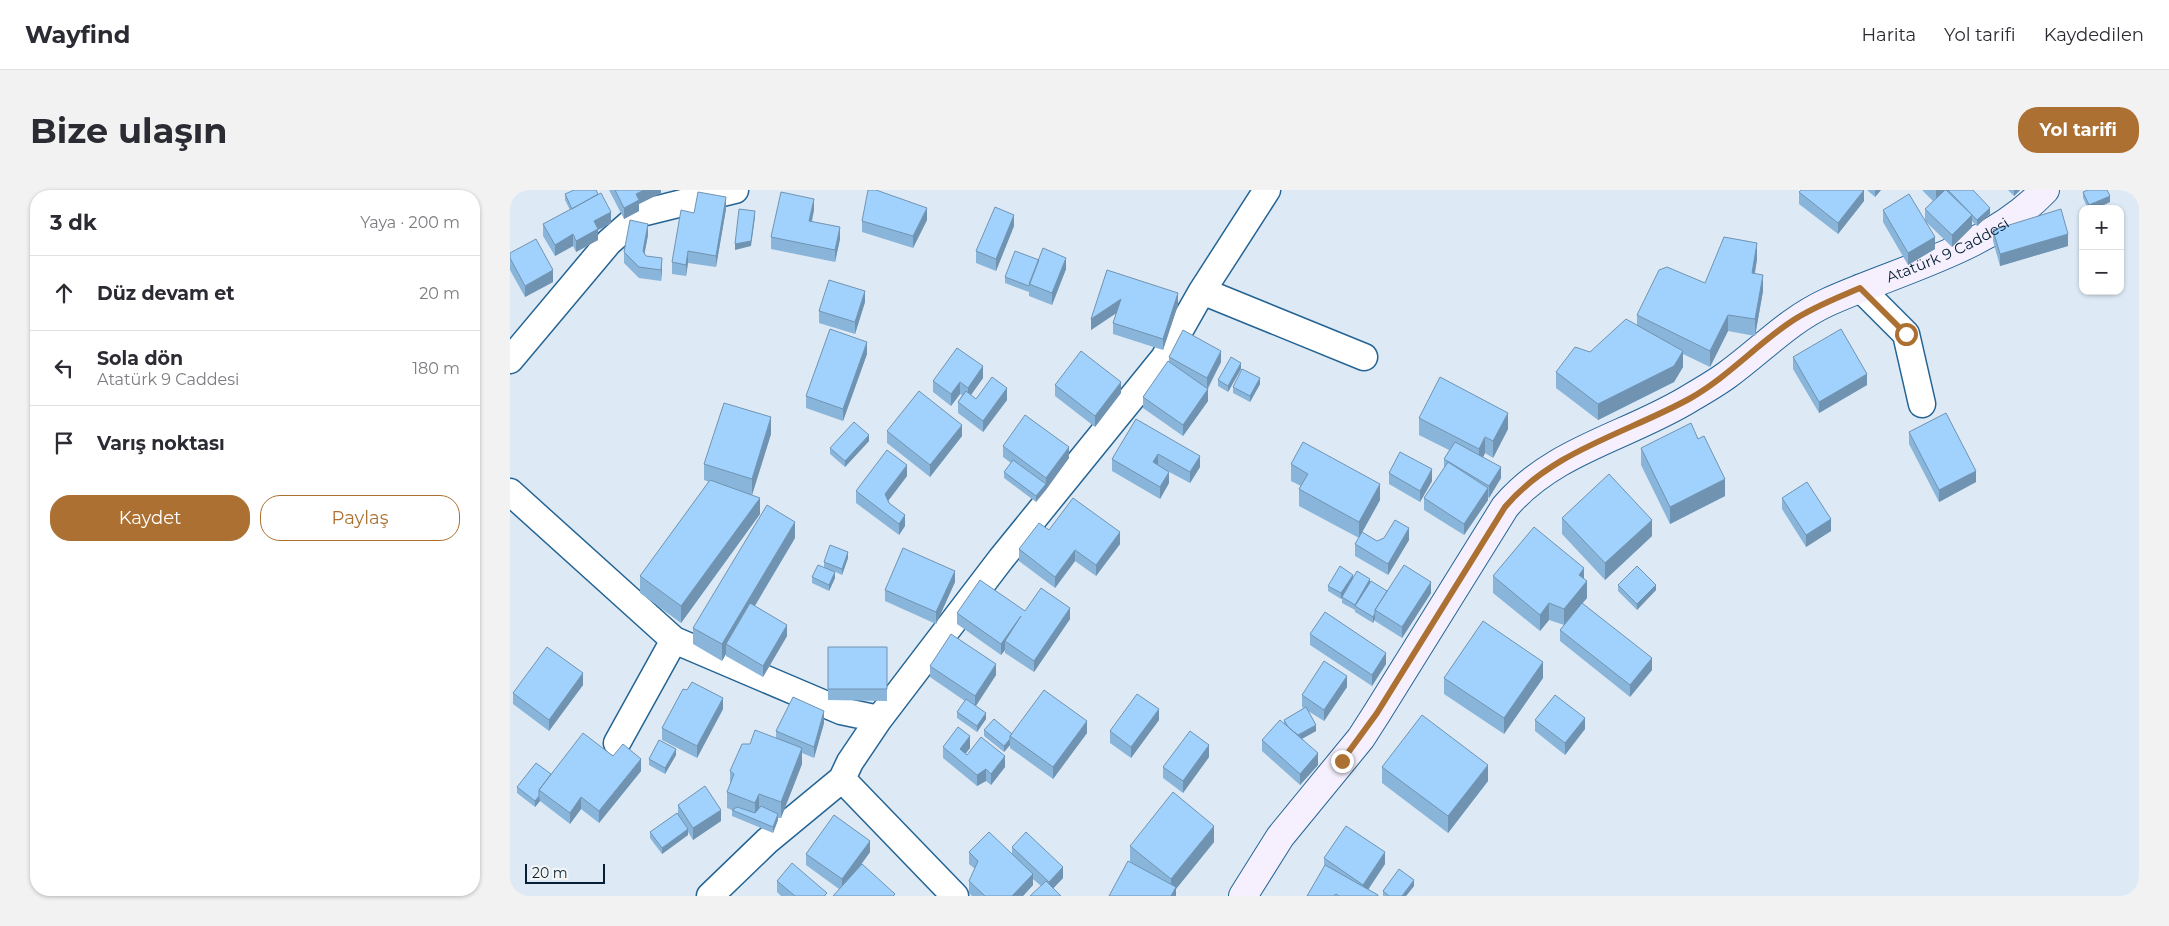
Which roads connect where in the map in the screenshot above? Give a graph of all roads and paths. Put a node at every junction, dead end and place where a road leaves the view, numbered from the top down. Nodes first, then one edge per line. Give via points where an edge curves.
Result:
1 (735, 190) edge
2 (1267, 190) edge
3 (2045, 190) edge
4 (1860, 288) junction
5 (1202, 291) junction
6 (1364, 357) dead end
7 (510, 360) edge
8 (1922, 404) dead end
9 (510, 492) edge
10 (674, 640) junction
11 (879, 719) junction
12 (617, 743) dead end
13 (842, 779) junction
14 (710, 896) edge
15 (955, 896) edge
16 (1243, 896) edge

1 - 7 street via 642,213 609,242
2 - 5 street
3 - 4 street, Atatürk 9 Caddesi via 1988,234
4 - 8 street via 1906,334
4 - 16 street, Atatürk 9 Caddesi via 1792,321 1728,374 1690,398 1561,461 1520,489 1505,507 1361,738 1280,836
5 - 6 street
5 - 11 street via 1164,358 1001,559
9 - 10 street
10 - 11 street via 841,711
10 - 12 street
11 - 13 street
13 - 14 street via 767,842
13 - 15 street

